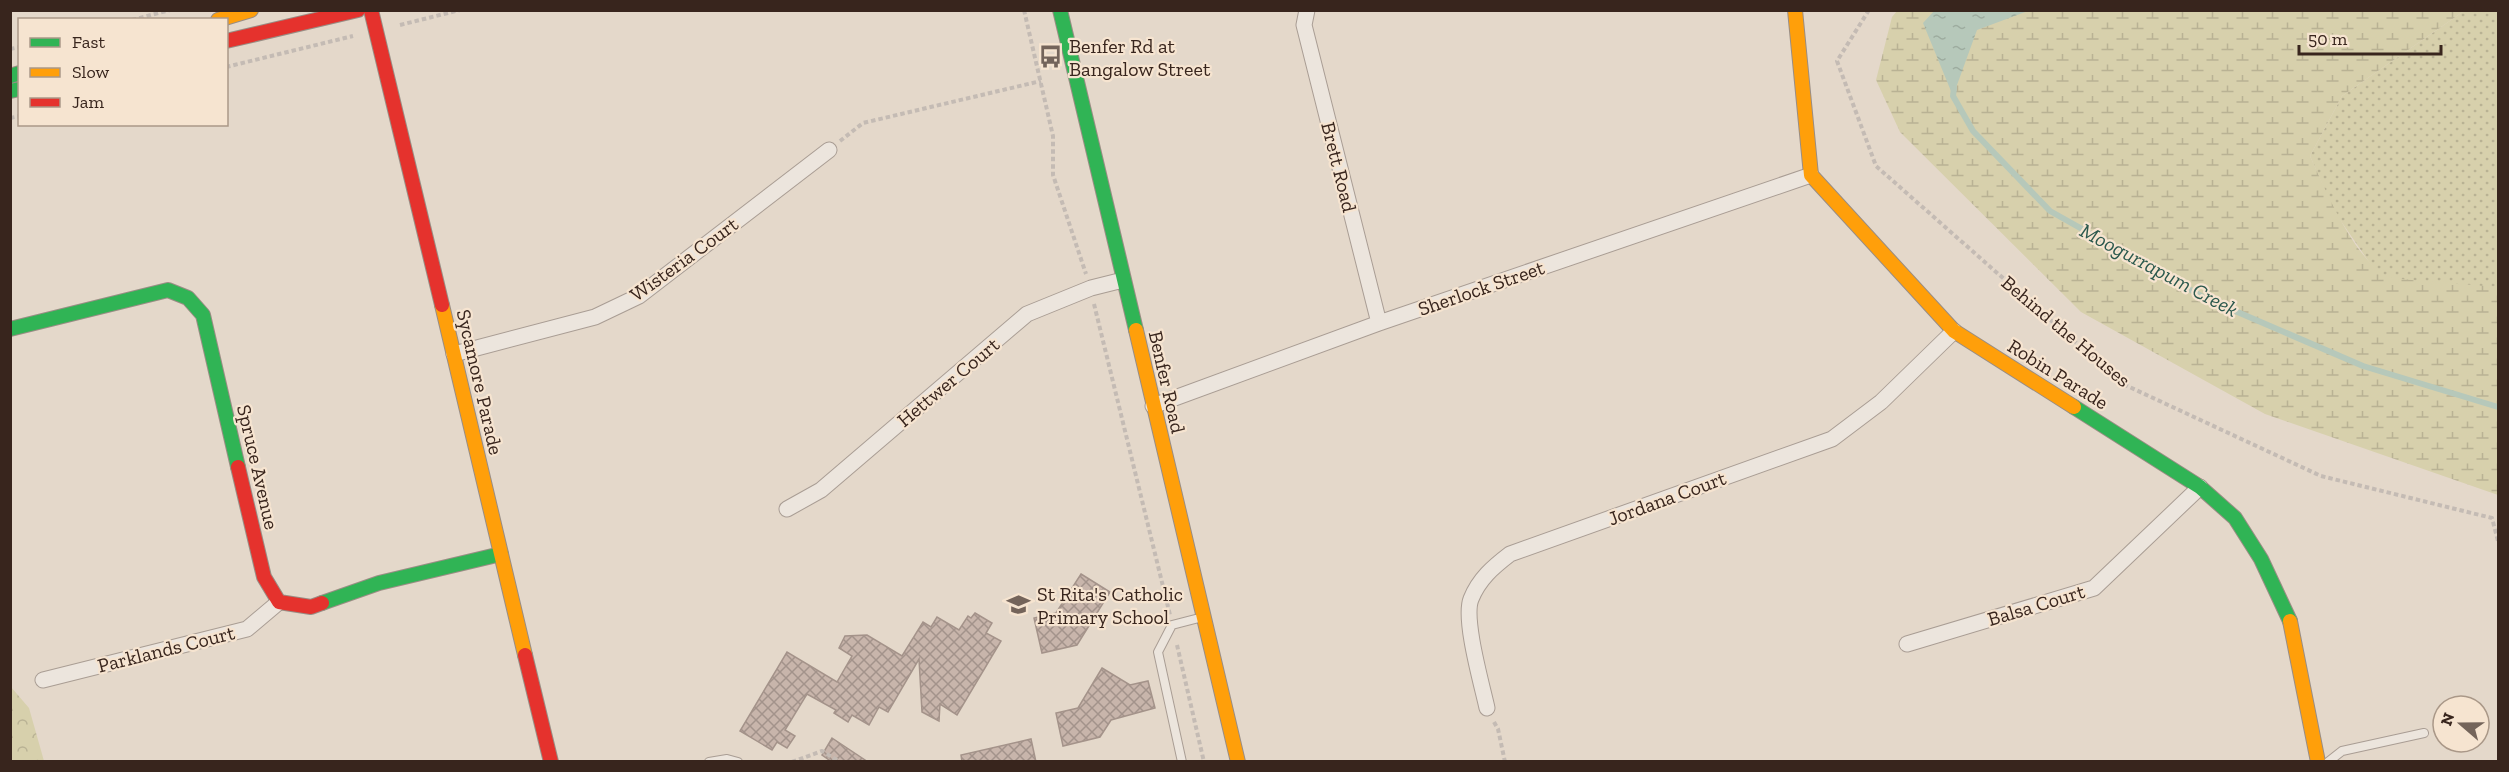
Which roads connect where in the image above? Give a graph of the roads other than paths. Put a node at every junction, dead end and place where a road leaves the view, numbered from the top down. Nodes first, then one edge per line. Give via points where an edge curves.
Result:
1 (251, 10) edge
2 (358, 10) edge
3 (371, 10) edge
4 (1060, 10) edge
5 (1307, 10) edge
6 (1795, 10) edge
7 (225, 18) edge
8 (228, 41) edge
9 (829, 150) road end
10 (1811, 175) junction
11 (1123, 280) junction
12 (1378, 323) junction
13 (10, 329) edge
14 (1954, 331) junction
15 (454, 354) junction
16 (1153, 406) junction
17 (2199, 487) junction
18 (787, 508) dead end
19 (501, 554) junction
20 (279, 602) junction
21 (1203, 617) junction
22 (1907, 644) dead end
23 (43, 680) dead end
24 (1487, 708) road end
25 (2424, 733) dead end
26 (551, 762) edge
27 (709, 762) edge
28 (738, 762) edge
29 (1182, 762) edge
30 (1238, 762) edge
31 (2318, 762) edge
32 (2328, 762) edge

1 - 7 street
2 - 8 street
3 - 15 street, Sycamore Parade
4 - 11 street, Benfer Road
5 - 12 street, Brett Road via 1304,25
6 - 10 street
9 - 15 street, Wisteria Court via 639,296 595,317
10 - 12 street, Sherlock Street
10 - 14 street, Robin Parade
11 - 16 street, Benfer Road
11 - 18 street, Hettwer Court via 1090,288 1027,314 821,490
12 - 16 street, Sherlock Street
13 - 20 street, Spruce Avenue via 168,290 188,298 203,315 264,577
14 - 17 street, Robin Parade
14 - 24 street, Jordana Court via 1881,402 1832,439 1510,554 1486,573 1470,601 1470,626
15 - 19 street, Sycamore Parade
16 - 21 street, Benfer Road
17 - 22 street, Balsa Court via 2094,588
17 - 31 street, Robin Parade via 2235,518 2289,615
19 - 20 street via 379,582 311,607
19 - 26 street, Sycamore Parade
20 - 23 street, Parklands Court via 247,629
21 - 29 lane via 1172,625 1158,652
21 - 30 street, Benfer Road
25 - 32 lane via 2342,751
27 - 28 lane

